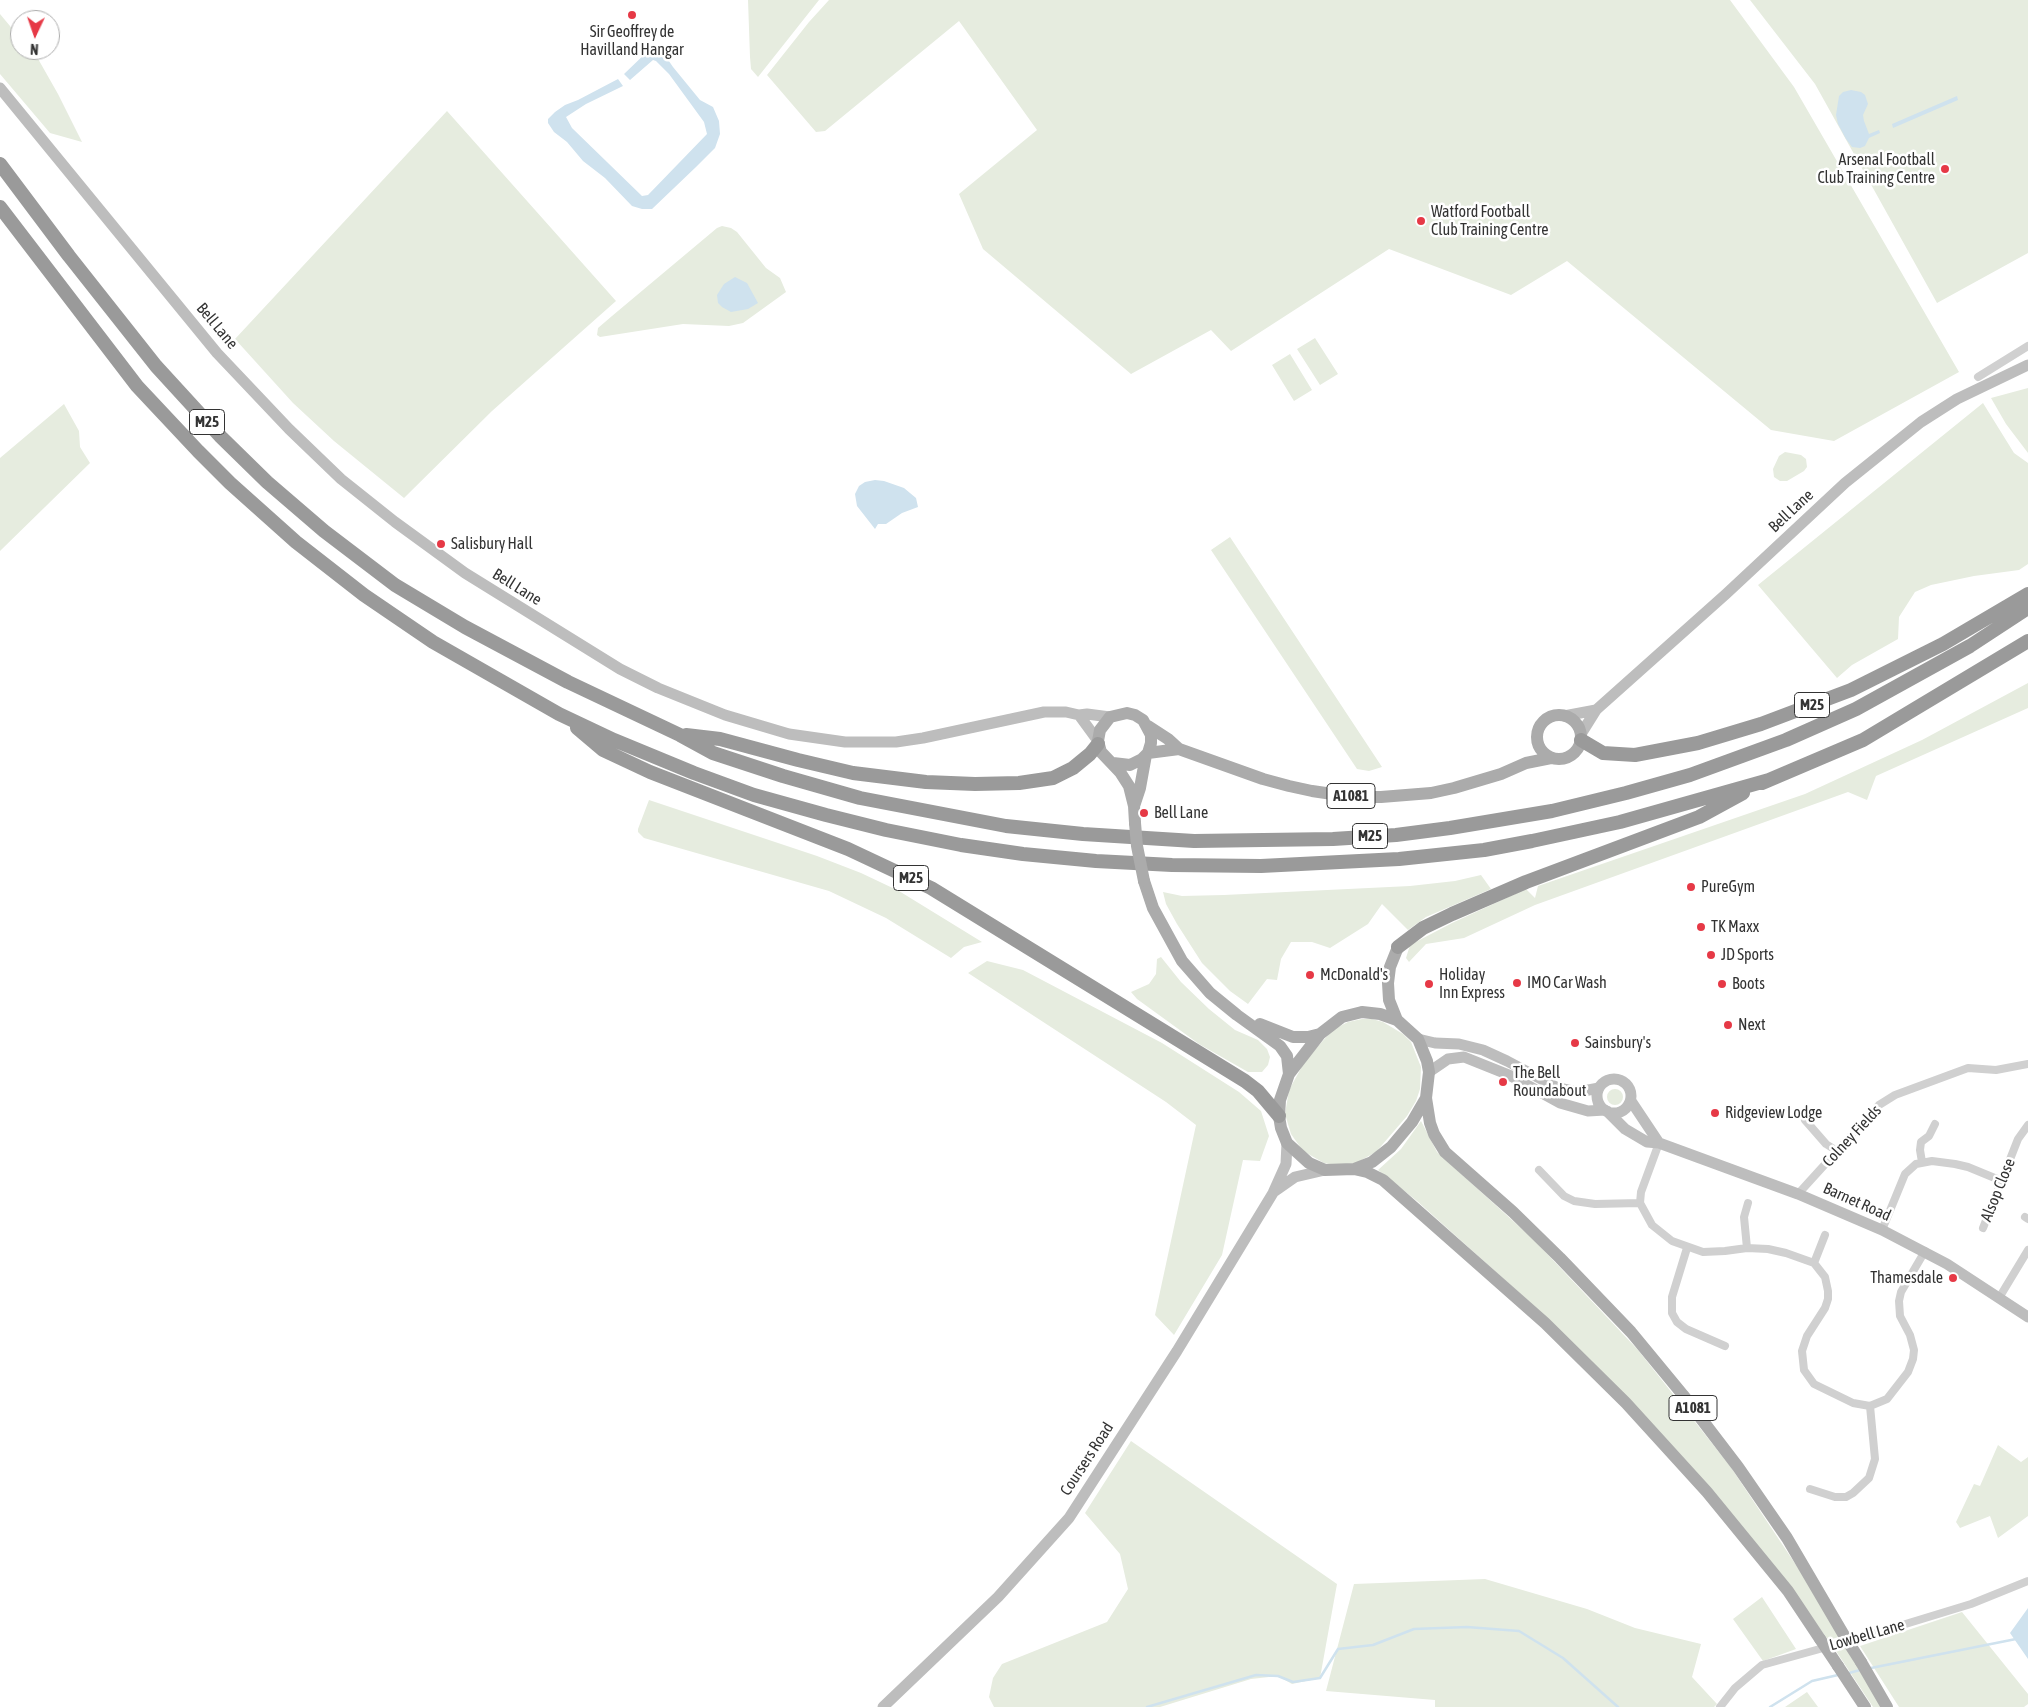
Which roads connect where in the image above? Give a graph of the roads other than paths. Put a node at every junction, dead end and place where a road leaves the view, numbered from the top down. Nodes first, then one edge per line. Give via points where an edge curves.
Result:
1 (0, 88) edge
2 (0, 164) edge
3 (0, 207) edge
4 (2028, 346) edge
5 (2028, 366) edge
6 (1978, 377) dead end
7 (2028, 594) edge
8 (2028, 608) edge
9 (2028, 641) edge
10 (1596, 710) junction
11 (559, 714) junction
12 (1079, 715) junction
13 (1564, 716) junction
14 (1110, 717) junction
15 (1148, 726) junction
16 (680, 735) junction
17 (1581, 737) junction
18 (1537, 741) junction
19 (1098, 743) junction
20 (1179, 749) junction
21 (1147, 754) junction
22 (1551, 758) junction
23 (1113, 763) junction
24 (1526, 763) junction
25 (1769, 780) junction
26 (1134, 806) junction
27 (1398, 947) joint
28 (1237, 1015) junction
29 (1397, 1020) junction
30 (1320, 1034) junction
31 (1418, 1039) junction
32 (2028, 1064) edge
33 (1429, 1072) junction
34 (1289, 1074) junction
35 (1599, 1088) junction
36 (1426, 1098) junction
37 (1631, 1101) junction
38 (1606, 1111) junction
39 (1279, 1116) junction
40 (1805, 1120) dead end
41 (1935, 1124) dead end
42 (2028, 1125) edge
43 (1288, 1143) junction
44 (1659, 1143) junction
45 (1838, 1151) junction
46 (1922, 1162) junction
47 (1325, 1170) junction
48 (1354, 1170) junction
49 (1539, 1170) dead end
50 (2002, 1180) junction
51 (1274, 1193) junction
52 (1798, 1194) junction
53 (1640, 1203) junction
54 (1748, 1203) dead end
55 (1982, 1228) dead end
56 (1882, 1230) junction
57 (1825, 1235) dead end
58 (1687, 1248) junction
59 (1747, 1248) junction
60 (2028, 1250) edge
61 (1924, 1251) junction
62 (1814, 1263) junction
63 (1999, 1298) junction
64 (2028, 1317) edge
65 (1725, 1346) dead end
66 (1870, 1406) junction
67 (1810, 1489) dead end
68 (2028, 1581) edge
69 (882, 1707) edge
70 (1720, 1707) edge
71 (1865, 1707) edge
72 (1887, 1707) edge

1 - 12 main road, Bell Lane via 217,352 341,479 465,573 620,669 725,715 789,734 838,742 870,743 923,738 1044,712
2 - 16 highway, M25 via 156,366 221,437 324,531 395,585 465,627 568,682
3 - 11 highway, M25 via 137,386 230,483 296,542 364,595 433,642
4 - 6 street
5 - 10 main road, Bell Lane via 1957,399 1898,440 1845,483
7 - 17 highway, M25 via 1943,644 1850,690 1761,724 1698,743 1635,755 1603,753
8 - 16 highway, M25 via 1970,646 1856,709 1769,747 1690,775 1552,811 1396,835 1194,841 1006,826 860,798 713,753
9 - 25 highway, M25 via 1863,740
10 - 13 main road
10 - 17 main road, Bell Lane
11 - 25 highway, M25 via 694,773 754,795 826,815 961,845 1023,854 1144,864 1334,864 1484,850 1620,822
11 - 39 highway, M25 via 603,750 650,772 848,850 931,888 1245,1081
12 - 14 main road, Bell Lane
12 - 19 main road
13 - 17 main road via 1575,722
13 - 18 main road via 1552,717 1542,724
14 - 15 main road via 1127,713 1136,715
14 - 19 main road via 1100,730
15 - 20 main road, A1081
15 - 21 main road via 1151,742
16 - 19 highway, M25 via 720,738 854,773 975,784 1053,778 1073,768
17 - 22 main road via 1579,746 1570,756
18 - 22 main road
18 - 24 main road
19 - 23 main road via 1101,752
20 - 21 main road, A1081
20 - 24 main road, A1081 via 1263,779 1353,797 1431,793 1476,783
21 - 23 main road via 1130,766
21 - 26 main road
22 - 24 main road, A1081
23 - 26 main road via 1125,778
25 - 27 highway, M25 via 1699,817 1526,882 1452,914 1423,928
26 - 28 main road, bridge via 1136,846 1153,908 1182,961 1210,993
27 - 29 main road via 1388,983
28 - 30 main road via 1294,1037
28 - 34 main road via 1280,1046 1287,1056
29 - 30 main road via 1362,1012 1342,1017
29 - 31 main road
30 - 34 main road
31 - 33 main road
31 - 35 main road via 1483,1050 1558,1088 1578,1092
32 - 45 street, Colney Fields via 1996,1070 1968,1068 1895,1094 1879,1105
33 - 36 main road
33 - 38 main road via 1448,1059 1464,1057 1502,1072 1560,1103 1588,1111
34 - 39 main road via 1280,1100
35 - 37 main road via 1610,1080 1621,1080 1629,1087
35 - 38 main road via 1599,1103
36 - 48 main road via 1412,1122 1391,1147 1372,1162
36 - 72 main road, A1081, bridge via 1430,1123 1445,1152 1514,1212 1631,1332 1738,1467 1787,1538
37 - 38 main road via 1624,1110
37 - 44 main road
38 - 44 main road, Barnet Road via 1640,1139
39 - 43 main road
40 - 45 street via 1826,1144
41 - 46 street via 1929,1136 1921,1142
42 - 50 street, Alsop Close via 2018,1139
43 - 47 main road via 1309,1163
43 - 51 main road, Coursers Road via 1286,1164
44 - 52 main road, Barnet Road
44 - 53 street
45 - 52 street, Colney Fields
46 - 50 street via 1955,1164
46 - 56 street via 1905,1174
47 - 48 main road
47 - 51 main road, Coursers Road via 1295,1177
48 - 71 main road, A1081, bridge via 1368,1172 1383,1180 1545,1323 1626,1402 1707,1492 1788,1591
49 - 53 street via 1564,1196 1574,1201
50 - 55 street, Alsop Close
51 - 69 main road, Coursers Road via 1069,1518 998,1597
52 - 56 main road, Barnet Road
53 - 58 street via 1646,1216 1662,1234
54 - 59 street via 1744,1217
56 - 61 main road, Barnet Road
57 - 62 street
58 - 59 street via 1714,1252
58 - 65 street via 1672,1297 1672,1313 1686,1329
59 - 62 street via 1786,1252
60 - 63 street
61 - 63 main road, Barnet Road
61 - 66 street via 1899,1301 1900,1316 1914,1350 1912,1365 1886,1400
62 - 66 street via 1824,1277 1828,1299 1806,1336 1802,1351 1804,1370 1822,1389 1853,1404
63 - 64 main road, Barnet Road
66 - 67 street via 1875,1459 1869,1478 1846,1497
68 - 70 street, Lowbell Lane via 1971,1604 1762,1665 1735,1688

